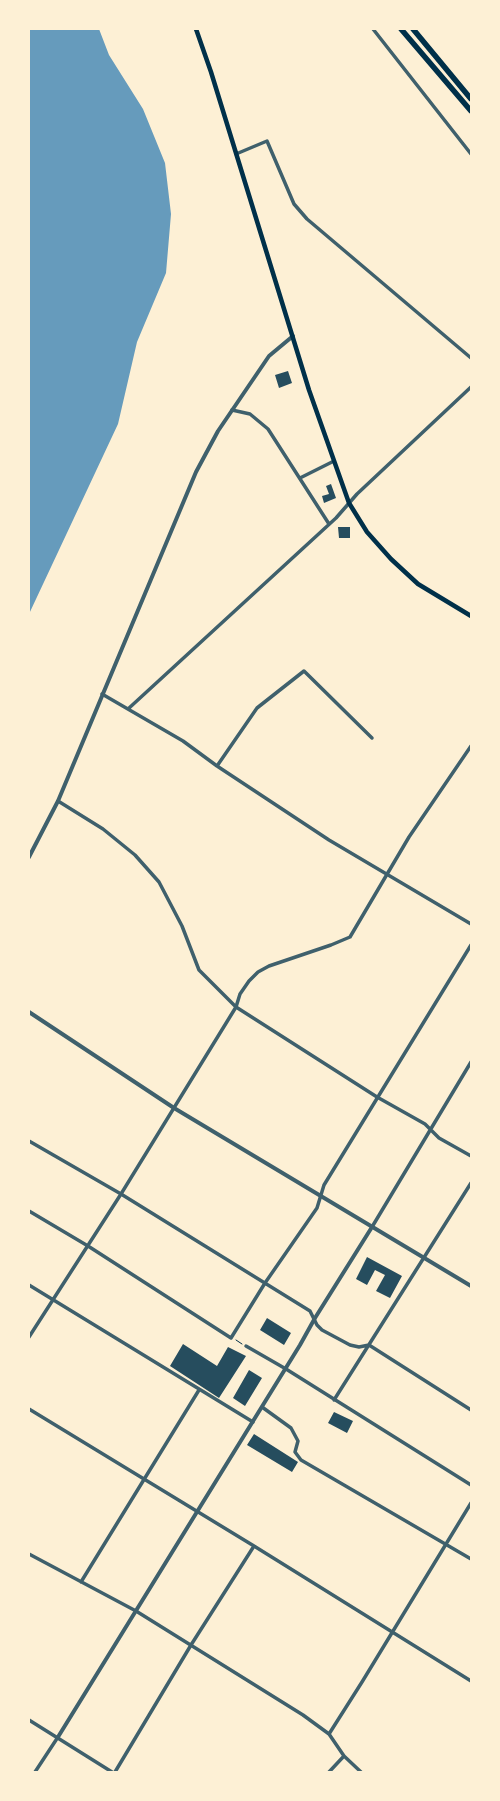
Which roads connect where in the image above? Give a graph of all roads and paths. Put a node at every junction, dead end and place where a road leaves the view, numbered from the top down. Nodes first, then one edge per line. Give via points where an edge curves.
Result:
1 (196, 29) edge
2 (373, 29) edge
3 (401, 29) edge
4 (413, 29) edge
5 (471, 99) edge
6 (471, 111) edge
7 (236, 154) junction
8 (471, 154) edge
9 (293, 336) junction
10 (471, 358) edge
11 (471, 387) edge
12 (232, 410) junction
13 (334, 461) junction
14 (300, 478) junction
15 (349, 503) junction
16 (329, 524) junction
17 (471, 616) edge
18 (102, 694) junction
19 (128, 709) junction
20 (372, 738) dead end
21 (471, 746) edge
22 (217, 766) junction
23 (58, 801) junction
24 (29, 857) edge
25 (388, 874) junction
26 (471, 924) edge
27 (471, 945) edge
28 (236, 1007) junction
29 (29, 1012) edge
30 (471, 1062) edge
31 (377, 1097) junction
32 (174, 1108) junction
33 (430, 1130) junction
34 (29, 1141) edge
35 (471, 1156) edge
36 (471, 1183) edge
37 (121, 1194) junction
38 (321, 1195) junction
39 (29, 1212) edge
40 (372, 1227) junction
41 (88, 1246) junction
42 (423, 1257) junction
43 (265, 1283) junction
44 (29, 1285) edge
45 (471, 1286) edge
46 (53, 1299) junction
47 (315, 1318) junction
48 (29, 1337) edge
49 (231, 1338) junction
50 (369, 1345) junction
51 (246, 1346) joint
52 (286, 1368) junction
53 (199, 1390) junction
54 (334, 1400) junction
55 (262, 1407) junction
56 (29, 1409) edge
57 (471, 1410) edge
58 (253, 1422) junction
59 (145, 1479) junction
60 (471, 1485) edge
61 (471, 1503) edge
62 (198, 1512) junction
63 (446, 1544) junction
64 (254, 1546) junction
65 (29, 1554) edge
66 (471, 1560) edge
67 (81, 1582) junction
68 (136, 1610) junction
69 (392, 1631) junction
70 (191, 1644) junction
71 (471, 1681) edge
72 (29, 1720) edge
73 (328, 1734) junction
74 (58, 1737) junction
75 (344, 1756) junction
76 (35, 1772) edge
77 (112, 1772) edge
78 (115, 1772) edge
79 (329, 1772) edge
80 (361, 1772) edge

1 - 7 main road
2 - 8 street
3 - 6 highway
4 - 5 highway
7 - 9 main road
7 - 10 street via 267,141 294,204 306,219
9 - 12 street via 269,356
9 - 13 main road via 308,390
11 - 15 street
12 - 14 street via 250,414 268,429
12 - 18 street via 196,472
13 - 14 street
13 - 15 main road
14 - 16 street
15 - 16 street
15 - 17 main road via 367,532 390,559 418,584
16 - 19 street
18 - 19 street
18 - 23 street
19 - 22 street via 183,741
20 - 22 street via 304,671 257,708
21 - 25 street
22 - 25 street via 329,840
23 - 24 street
23 - 28 street via 108,833 135,855 159,882 182,926 199,970
25 - 26 street
25 - 28 street via 350,936 258,972 240,994
27 - 31 street
28 - 31 street
28 - 32 street
29 - 32 street
30 - 33 street
31 - 33 street via 425,1124
31 - 38 street via 324,1185
32 - 37 street
32 - 38 street
33 - 35 street
33 - 40 street
34 - 37 street
36 - 42 street
37 - 41 street
37 - 43 street
38 - 40 street
38 - 43 street via 317,1208
39 - 41 street
40 - 42 street
40 - 47 street
41 - 46 street
41 - 49 street
42 - 45 street
42 - 50 street
43 - 47 street via 310,1311
43 - 49 street
44 - 46 street
46 - 48 street
46 - 53 street
47 - 50 street via 322,1330 350,1345
47 - 52 street
49 - 51 path
50 - 54 street
50 - 57 street
51 - 52 street
52 - 54 street
52 - 55 street
53 - 58 street
53 - 59 street
54 - 60 street
55 - 58 street
55 - 63 street via 291,1428 298,1441 295,1452 301,1460
56 - 59 street
58 - 62 street
59 - 62 street
59 - 67 street
61 - 63 street
62 - 64 street
62 - 68 street
63 - 66 street
63 - 69 street
64 - 69 street
64 - 70 street
65 - 67 street
67 - 68 street
68 - 70 street
68 - 74 street
69 - 71 street
69 - 73 street
70 - 73 street via 303,1715
70 - 78 street
72 - 74 street
73 - 75 street
74 - 76 street
74 - 77 street
75 - 79 street
75 - 80 street

